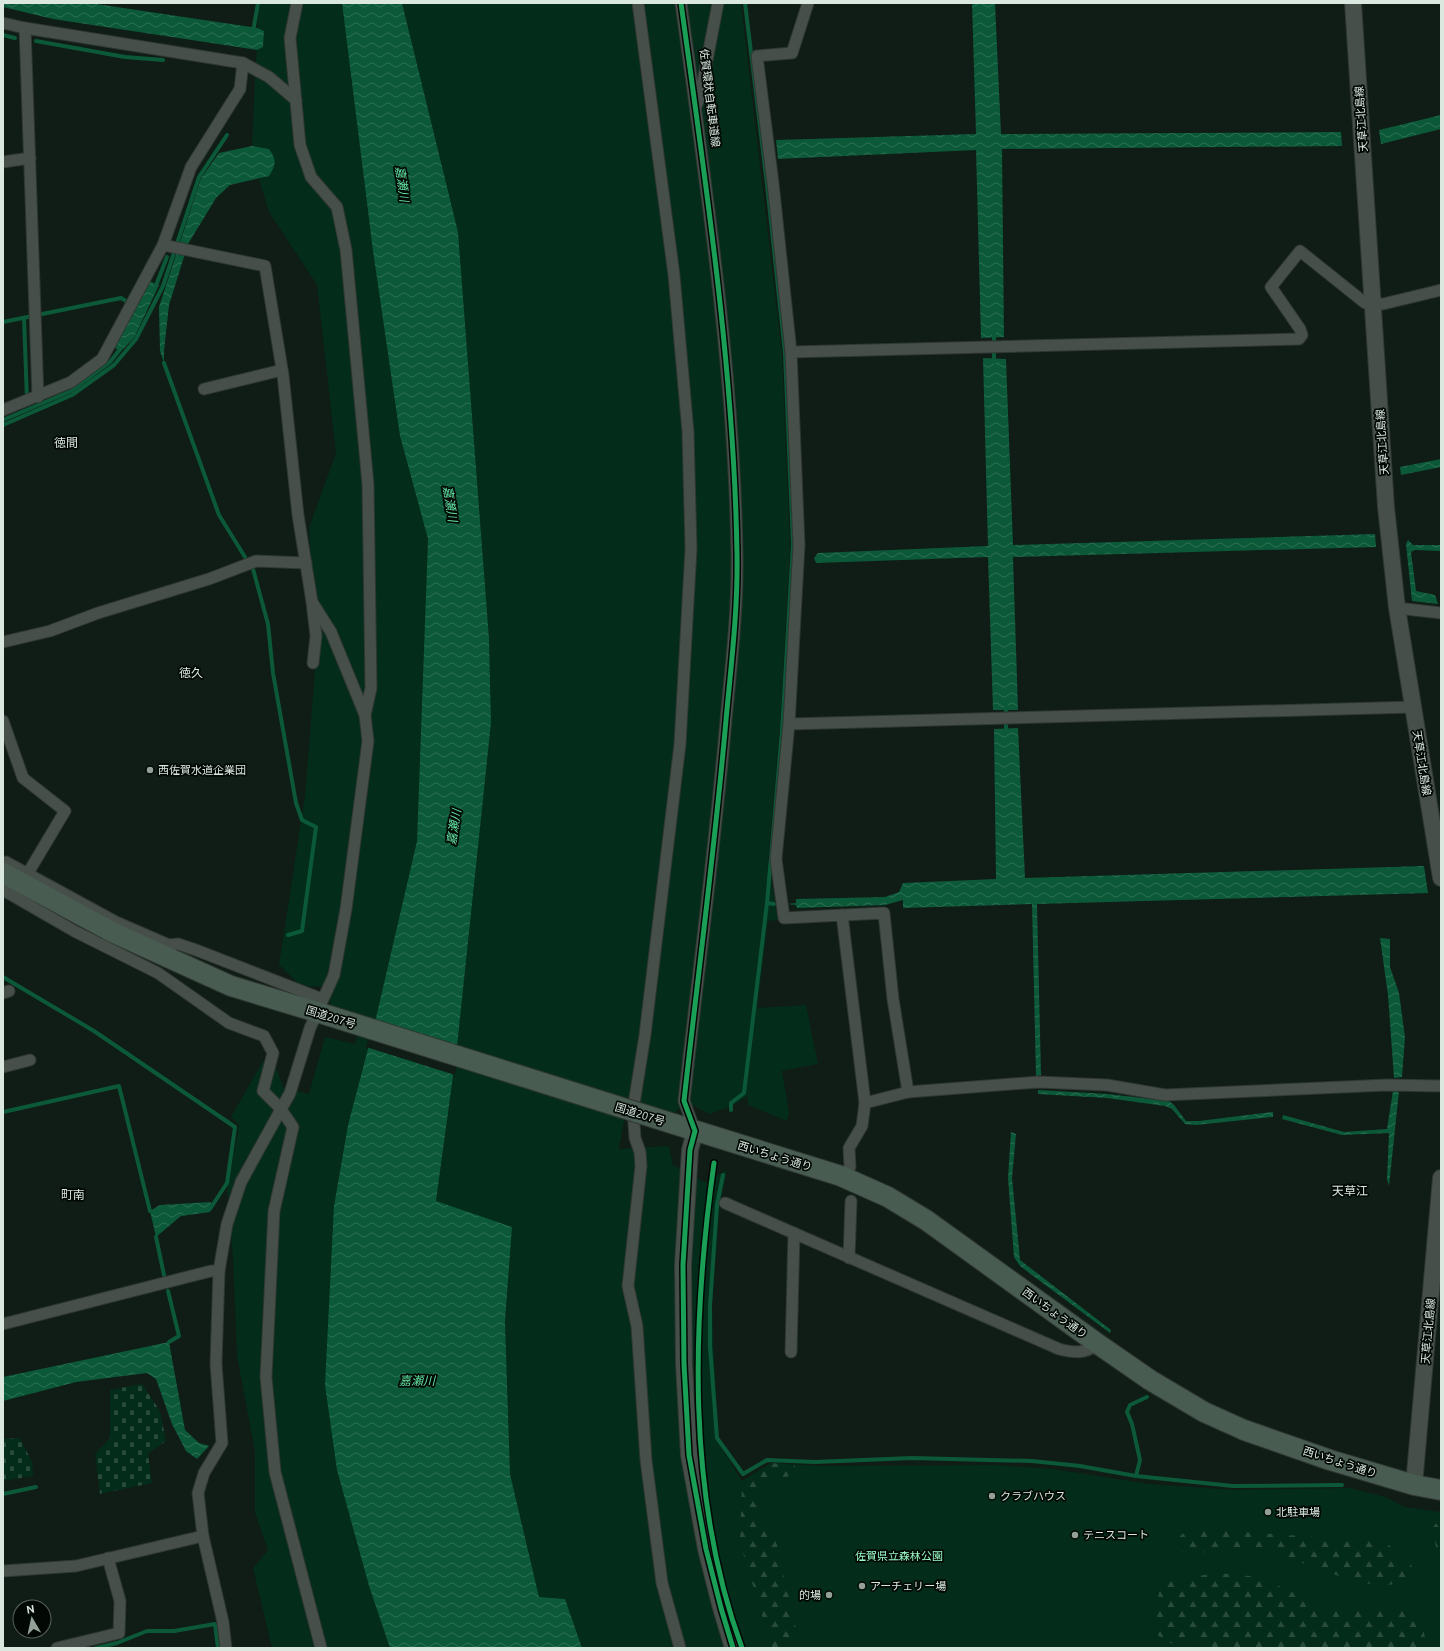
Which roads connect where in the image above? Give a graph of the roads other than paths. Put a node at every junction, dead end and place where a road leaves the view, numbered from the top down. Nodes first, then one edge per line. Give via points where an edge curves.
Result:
1 (297, 3) edge
2 (638, 3) edge
3 (681, 3) edge
4 (718, 3) edge
5 (808, 3) edge
6 (1353, 3) edge
7 (3, 23) edge
8 (25, 28) junction
9 (243, 62) junction
10 (296, 100) junction
11 (695, 109) junction
12 (30, 158) junction
13 (3, 162) edge
14 (168, 246) junction
15 (1441, 290) edge
16 (1373, 303) junction
17 (791, 352) junction
18 (282, 370) junction
19 (204, 389) dead end
20 (35, 398) junction
21 (3, 410) edge
22 (306, 563) junction
23 (312, 602) junction
24 (1396, 608) junction
25 (1441, 613) edge
26 (3, 642) edge
27 (314, 663) dead end
28 (1413, 707) junction
29 (364, 715) junction
30 (3, 721) edge
31 (789, 724) junction
32 (3, 863) edge
33 (3, 873) edge
34 (28, 873) junction
35 (1441, 878) edge
36 (3, 890) edge
37 (842, 915) junction
38 (323, 1009) junction
39 (30, 1060) dead end
40 (3, 1067) edge
41 (1441, 1086) edge
42 (908, 1092) junction
43 (865, 1103) junction
44 (280, 1108) junction
45 (674, 1124) joint
46 (695, 1131) junction
47 (850, 1167) dead end
48 (1441, 1178) edge
49 (850, 1202) dead end
50 (725, 1203) dead end
51 (1439, 1215) edge
52 (794, 1232) junction
53 (849, 1258) junction
54 (219, 1271) junction
55 (3, 1324) edge
56 (1098, 1344) junction
57 (791, 1352) dead end
58 (1414, 1484) junction
59 (1441, 1490) edge
60 (203, 1536) junction
61 (108, 1558) junction
62 (3, 1571) edge
63 (57, 1648) edge
64 (226, 1648) edge
65 (322, 1648) edge
66 (680, 1648) edge
67 (733, 1648) edge

1 - 10 street via 290,38
2 - 66 street via 674,275 688,432 691,549 680,744 645,1035 633,1110 641,1166 628,1286 637,1326 646,1460 662,1583
3 - 11 street
4 - 11 street via 700,97
5 - 17 street via 792,53 757,56
6 - 16 street, 天草江北島線
7 - 8 street
8 - 9 street
8 - 12 street
9 - 10 street via 269,77
9 - 14 street via 240,89 191,167
10 - 29 street via 300,145 311,177 337,207 346,250 368,484 371,688
11 - 46 street via 721,323 732,443 737,557 734,633 720,789 684,1101
12 - 13 street
12 - 20 street via 36,316
14 - 18 street via 265,266
14 - 20 street via 131,304 102,359 71,382
15 - 16 street via 1383,304
16 - 17 street via 1365,302 1300,251 1271,287 1300,329 1302,335 1299,339
16 - 24 street, 天草江北島線 via 1386,507
17 - 31 street via 799,545
18 - 19 street
18 - 22 street via 298,516
20 - 21 street
22 - 23 street
22 - 26 street via 256,561 50,631
23 - 27 street via 316,636
23 - 29 street via 331,632
24 - 25 street
24 - 28 street, 天草江北島線
28 - 31 street
28 - 35 street, 天草江北島線
29 - 38 street via 368,741 346,909 334,975
30 - 34 street via 23,778 65,811
31 - 37 street via 776,859 784,918
32 - 34 street via 6,862
33 - 38 highway, 国道207号 via 114,933 231,986
34 - 38 street via 116,922 169,945 178,944 196,950
36 - 44 street via 76,932 158,973 229,1023 264,1036 273,1053 263,1091
37 - 42 street via 884,914 893,999
37 - 43 street
38 - 44 street via 310,1028 290,1093
38 - 45 highway, 国道207号, bridge
39 - 40 street
41 - 42 street via 1387,1085 1166,1095 1107,1085 1038,1082
42 - 43 street
43 - 47 street via 862,1126 849,1148
44 - 54 street via 240,1182 227,1224
44 - 65 street via 293,1127 274,1211 266,1377 275,1472
45 - 46 highway, 西いちょう通り
46 - 56 highway, 西いちょう通り via 841,1176 888,1197 926,1220
46 - 67 street via 690,1150 683,1265 684,1364 689,1455 706,1549
48 - 51 street, 天草江北島線
49 - 53 street
50 - 52 street
51 - 58 street, 天草江北島線
52 - 53 street
52 - 57 street
53 - 56 street via 1059,1349 1072,1353 1081,1352
54 - 55 street
54 - 60 street via 216,1364 222,1444 204,1473 198,1492
56 - 58 highway, 西いちょう通り via 1150,1380 1204,1412 1244,1430 1330,1460
58 - 59 highway, 西いちょう通り
60 - 61 street
60 - 64 street via 223,1622
61 - 62 street via 76,1566
61 - 63 street via 120,1601 119,1633

